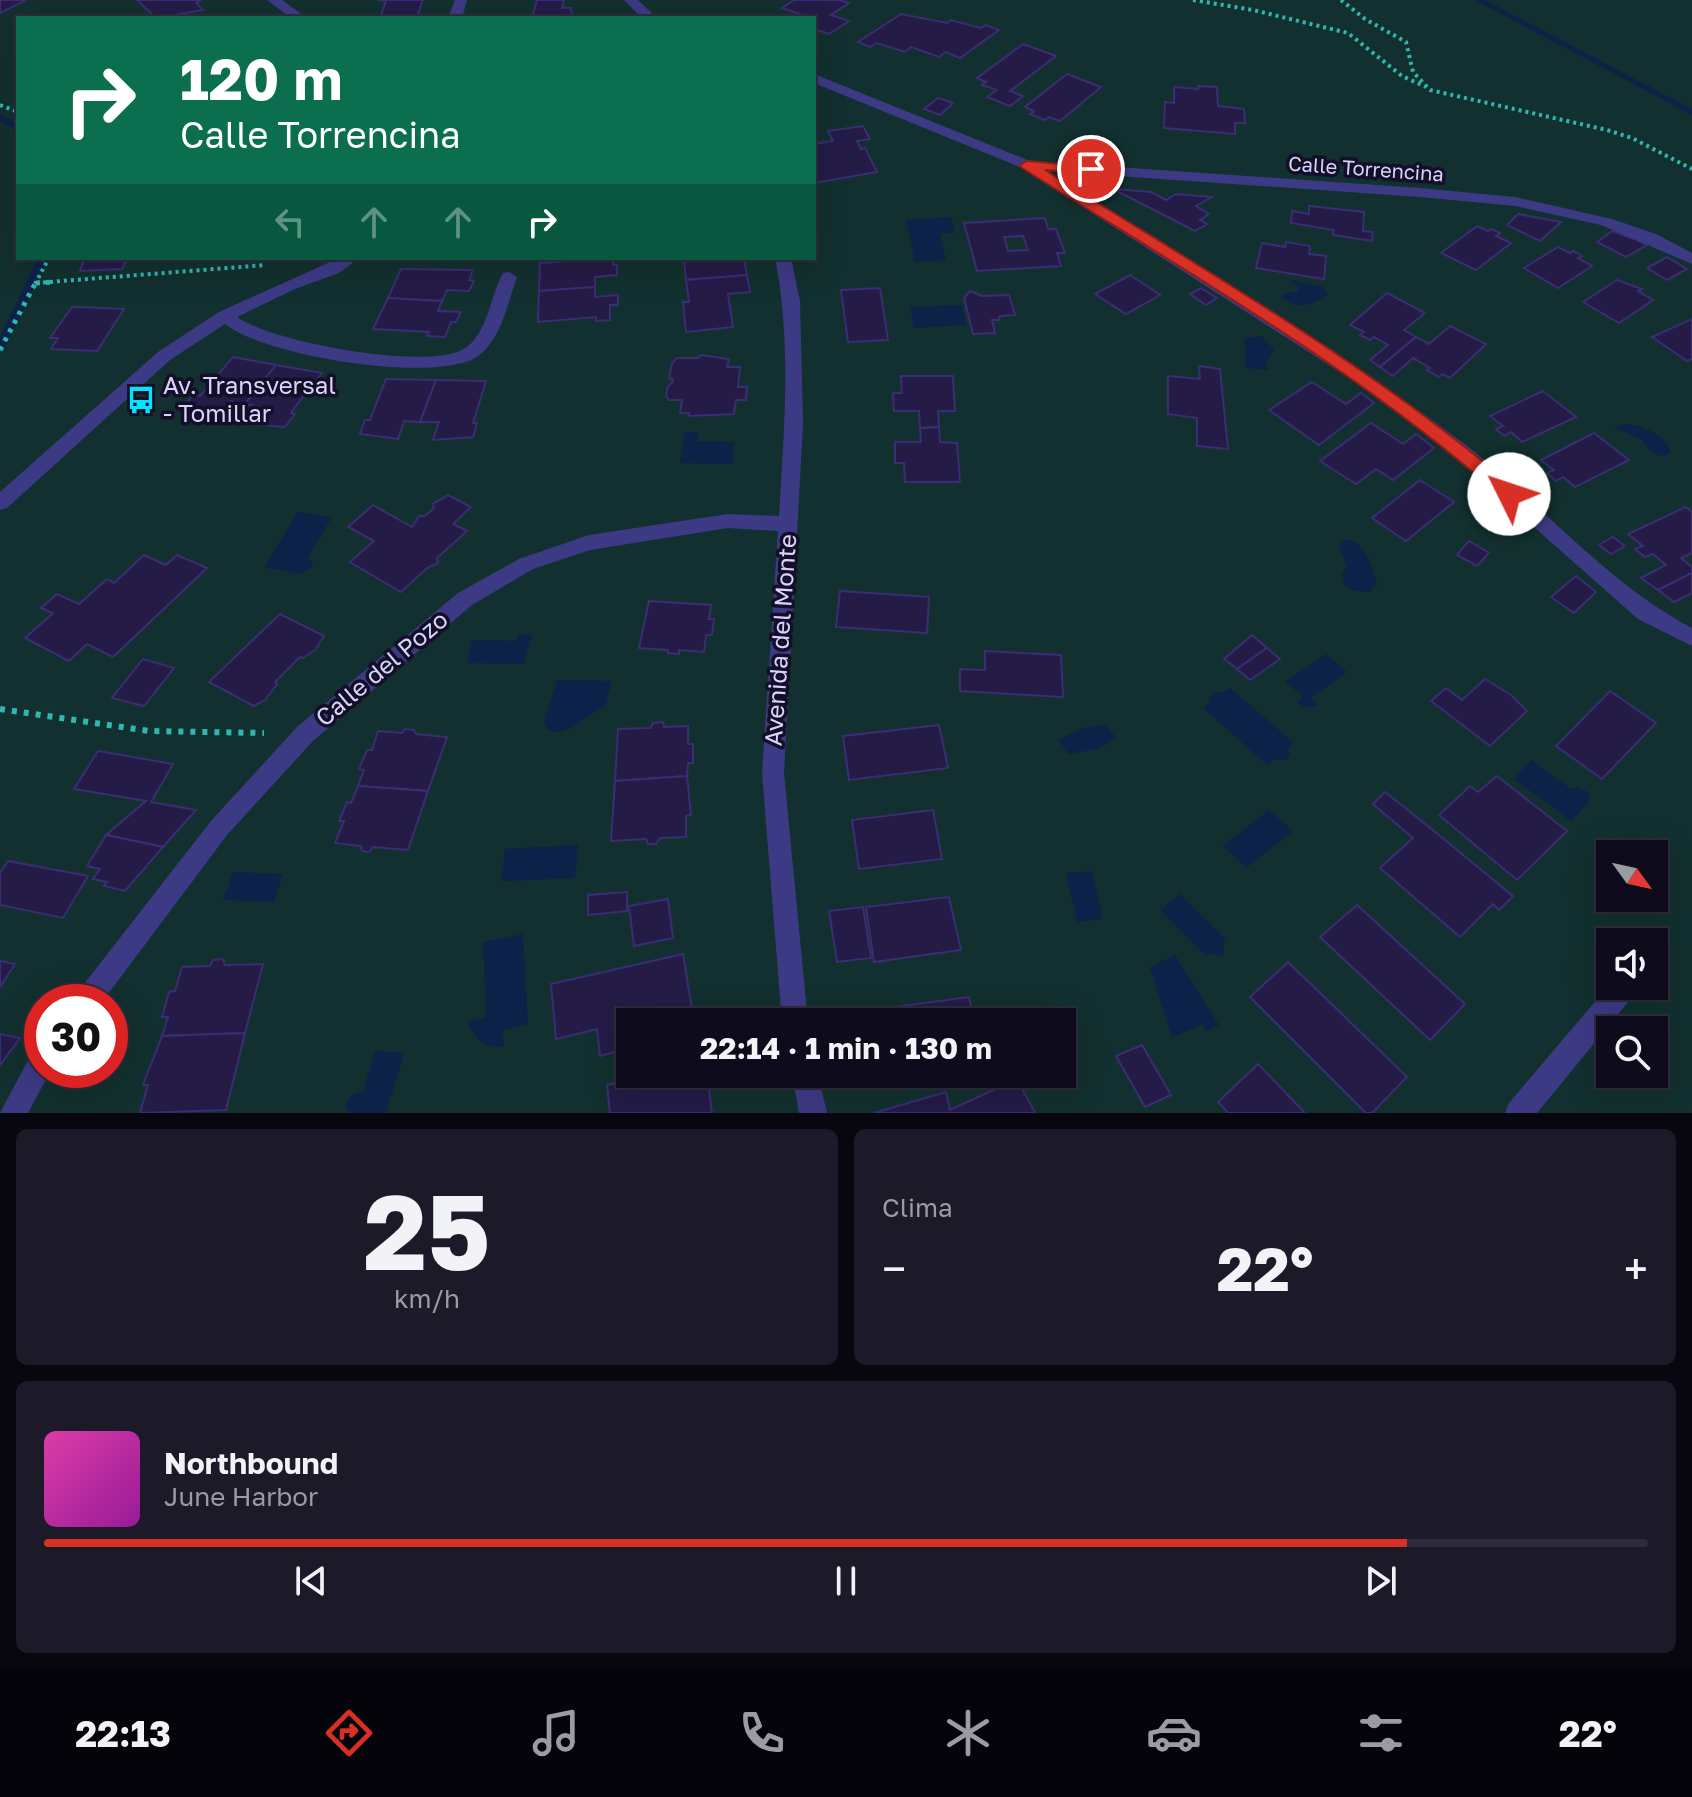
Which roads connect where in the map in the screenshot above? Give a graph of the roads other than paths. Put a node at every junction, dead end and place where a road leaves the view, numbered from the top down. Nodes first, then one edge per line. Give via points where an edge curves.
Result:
1 (273, 0) edge
2 (630, 0) edge
3 (297, 16) edge
4 (648, 16) edge
5 (816, 79) edge
6 (1027, 165) junction
7 (1692, 259) edge
8 (783, 260) edge
9 (329, 264) edge
10 (509, 277) dead end
11 (225, 316) junction
12 (0, 503) edge
13 (788, 524) junction
14 (1692, 638) edge
15 (100, 984) edge
16 (1613, 1000) edge
17 (794, 1008) edge
18 (27, 1088) edge
19 (808, 1088) edge
20 (13, 1113) edge
21 (813, 1113) edge
22 (1519, 1113) edge

1 - 3 street
2 - 4 street
5 - 6 street
6 - 7 street, Calle Torrencina via 1473,197 1587,216 1662,241
6 - 14 street via 1377,388 1464,454 1645,613
8 - 13 street, Avenida del Monte via 792,301 794,424
9 - 11 street
10 - 11 street via 482,341 468,354 438,361 347,357 249,333
11 - 12 street via 164,356
13 - 15 street, Calle del Pozo via 728,521 589,543 526,564 465,599 305,734 219,828
13 - 17 street, Avenida del Monte via 773,773
16 - 22 street
18 - 20 street
19 - 21 street

